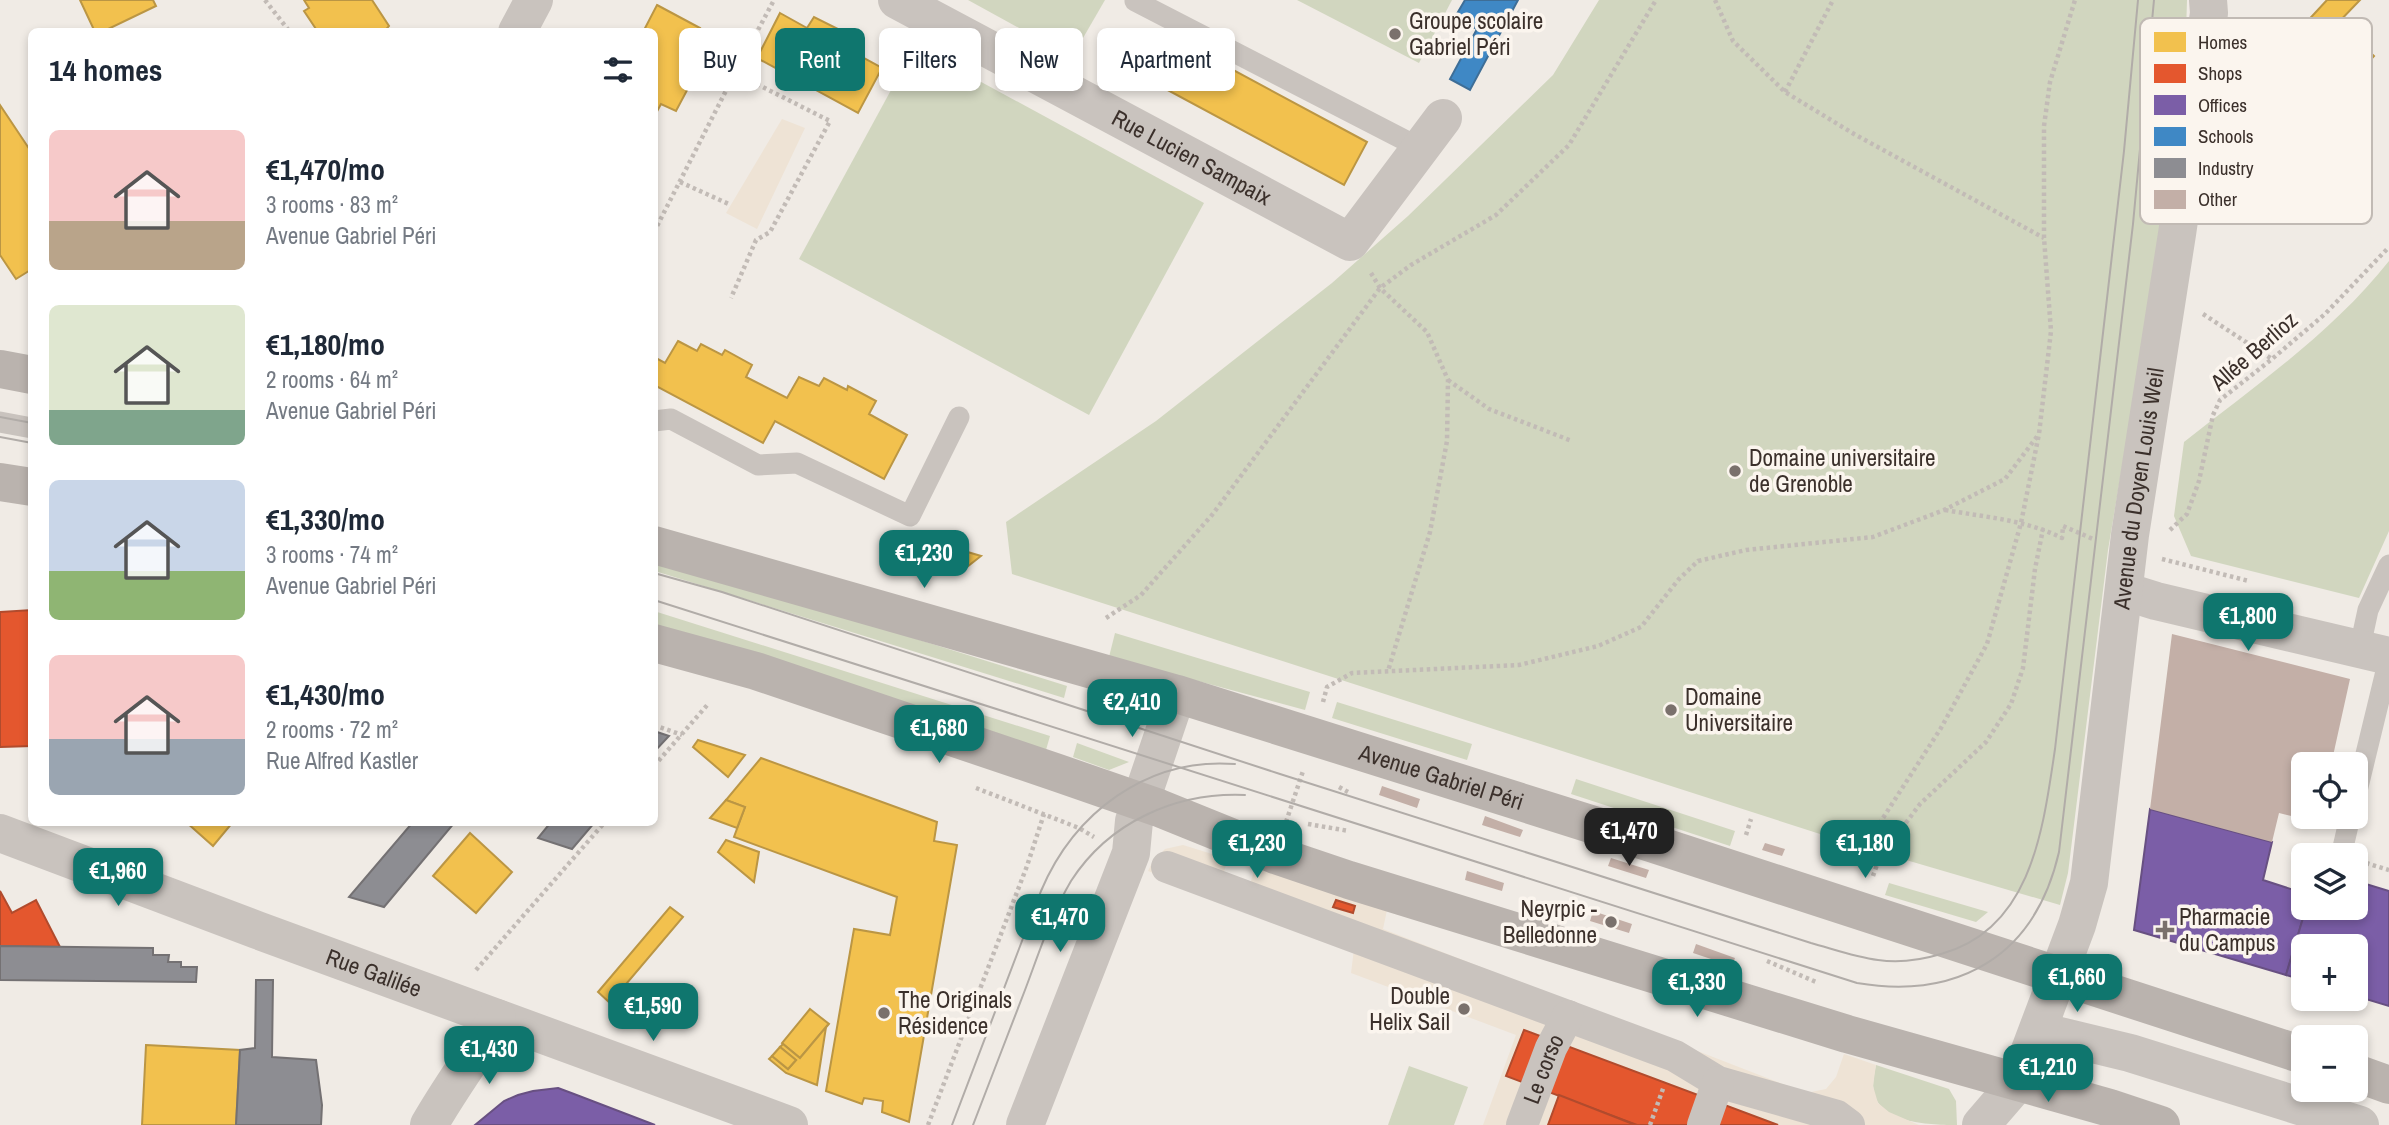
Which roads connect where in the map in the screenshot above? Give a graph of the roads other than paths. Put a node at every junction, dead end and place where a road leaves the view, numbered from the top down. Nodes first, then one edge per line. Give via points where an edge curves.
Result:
1 (534, 0) edge
2 (897, 0) edge
3 (2208, 0) edge
4 (1135, 1) edge
5 (2208, 18) edge
6 (518, 28) edge
7 (1443, 118) dead end
8 (1420, 148) junction
9 (2179, 224) edge
10 (0, 369) edge
11 (28, 374) edge
12 (959, 417) dead end
13 (658, 421) edge
14 (0, 422) edge
15 (28, 427) edge
16 (0, 482) edge
17 (28, 486) edge
18 (658, 546) edge
19 (2389, 565) edge
20 (2124, 591) junction
21 (658, 644) edge
22 (2379, 654) edge
23 (1177, 694) junction
24 (2363, 752) edge
25 (1142, 802) junction
26 (0, 832) edge
27 (1167, 867) dead end
28 (2059, 976) junction
29 (1568, 1016) junction
30 (496, 1018) junction
31 (2039, 1031) junction
32 (2291, 1051) edge
33 (2368, 1077) edge
34 (1718, 1082) junction
35 (2018, 1082) junction
36 (2389, 1085) edge
37 (429, 1125) edge
38 (789, 1125) edge
39 (1025, 1125) edge
40 (1522, 1125) edge
41 (1703, 1125) edge
42 (1849, 1125) edge
43 (1981, 1125) edge
44 (2018, 1125) edge
45 (2161, 1125) edge
46 (2360, 1125) edge

1 - 6 street
2 - 8 street, Rue Lucien Sampaix via 1350,242
3 - 5 street, Avenue du Doyen Louis Weil
4 - 8 lane
7 - 8 street
9 - 20 street, Avenue du Doyen Louis Weil
10 - 11 main road
12 - 13 lane via 910,516 797,463 758,465 671,419
14 - 15 lane
16 - 17 main road
18 - 23 main road, Avenue Gabriel Péri
19 - 22 lane via 2368,610
20 - 22 street
20 - 28 street, Avenue du Doyen Louis Weil via 2089,883
21 - 25 main road via 756,671
22 - 24 lane
23 - 25 street
23 - 28 main road, Avenue Gabriel Péri
25 - 35 main road via 1281,837 1349,880
25 - 39 street via 1134,821 1131,853
26 - 30 street, Rue Galilée
27 - 29 street
28 - 31 street, Avenue du Doyen Louis Weil
28 - 32 main road, Avenue Gabriel Péri
29 - 34 street via 1675,1056
29 - 40 street, Le corso
30 - 37 street
30 - 38 street, Rue Galilée
31 - 35 street, Avenue du Doyen Louis Weil
31 - 46 street via 2139,1056
33 - 36 main road
34 - 41 street
34 - 42 street via 1836,1116
35 - 43 street
35 - 44 street
35 - 45 main road

